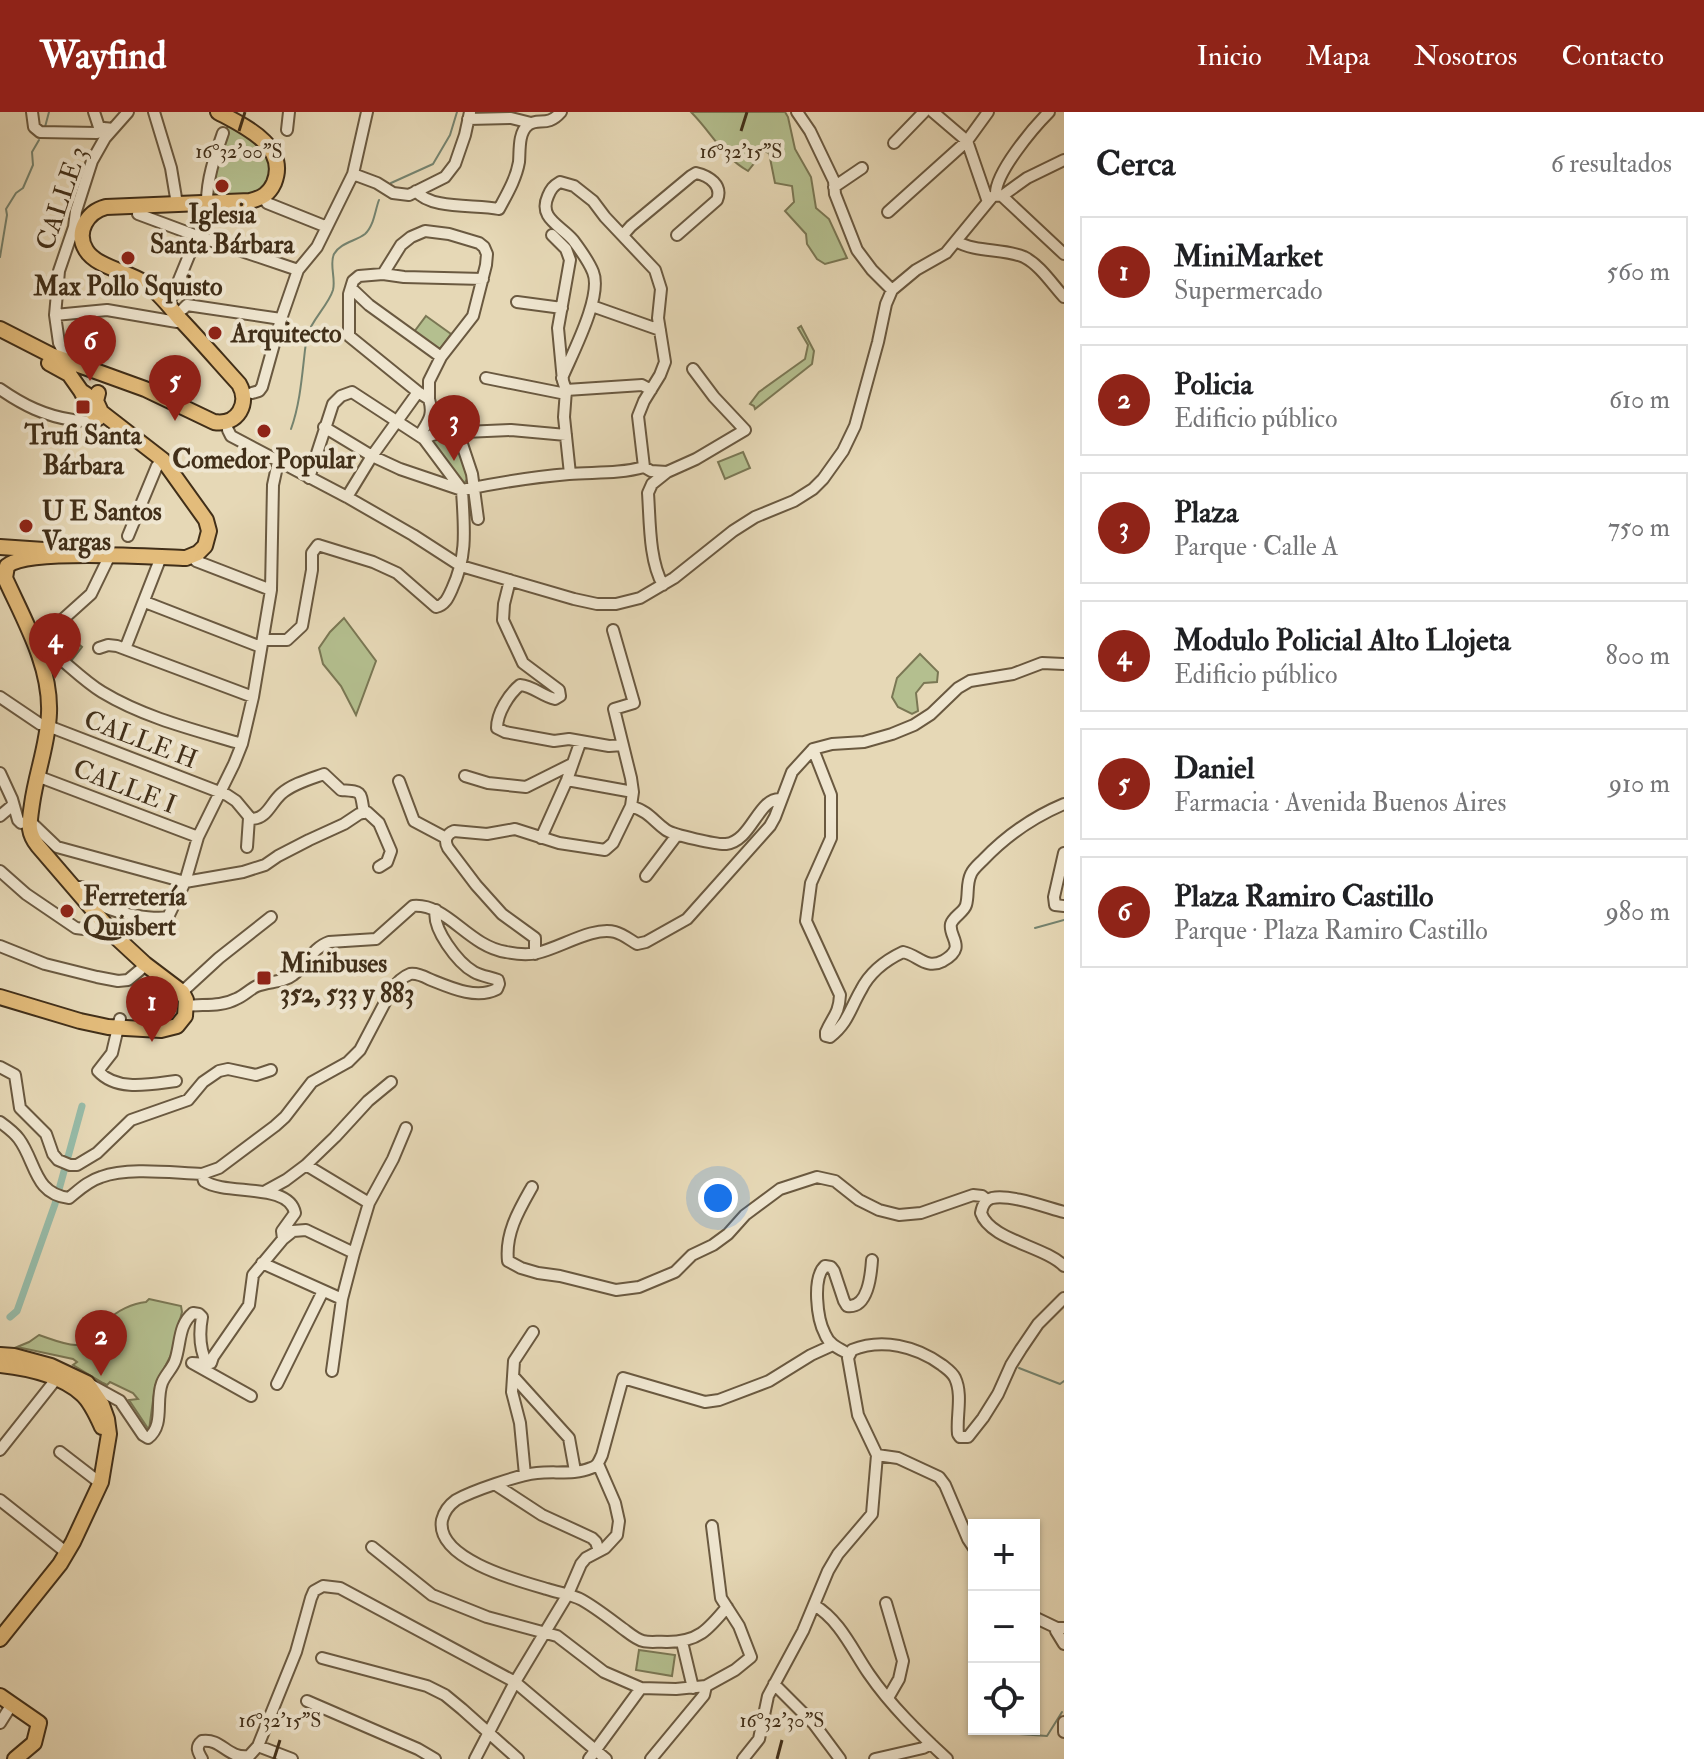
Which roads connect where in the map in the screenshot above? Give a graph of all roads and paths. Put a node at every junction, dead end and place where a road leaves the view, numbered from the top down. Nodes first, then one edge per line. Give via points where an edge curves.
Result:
1 (32, 112) edge
2 (94, 112) edge
3 (128, 112) edge
4 (154, 112) edge
5 (218, 112) edge
6 (233, 112) edge
7 (289, 112) edge
8 (367, 112) edge
9 (561, 112) edge
10 (797, 112) edge
11 (924, 112) edge
12 (933, 112) edge
13 (988, 112) edge
14 (1049, 112) edge
15 (469, 116) edge
16 (531, 123) junction
17 (108, 129) junction
18 (287, 130) dead end
19 (223, 133) dead end
20 (967, 141) junction
21 (894, 143) dead end
22 (278, 151) junction
23 (1064, 160) edge
24 (862, 168) dead end
25 (353, 174) junction
26 (834, 187) junction
27 (416, 191) junction
28 (995, 198) junction
29 (265, 200) junction
30 (207, 202) junction
31 (177, 208) junction
32 (138, 209) junction
33 (888, 212) dead end
34 (327, 227) junction
35 (82, 229) junction
36 (552, 235) dead end
37 (623, 235) junction
38 (677, 235) dead end
39 (197, 236) junction
40 (956, 241) junction
41 (1064, 254) edge
42 (298, 270) junction
43 (383, 274) junction
44 (483, 279) junction
45 (351, 288) junction
46 (892, 290) junction
47 (1064, 297) edge
48 (169, 300) junction
49 (517, 302) dead end
50 (592, 306) junction
51 (562, 308) junction
52 (181, 314) junction
53 (55, 315) junction
54 (281, 319) junction
55 (0, 329) edge
56 (660, 330) junction
57 (0, 339) edge
58 (55, 353) junction
59 (441, 357) junction
60 (693, 369) dead end
61 (95, 371) junction
62 (486, 378) dead end
63 (562, 378) junction
64 (0, 389) edge
65 (80, 390) junction
66 (100, 390) junction
67 (651, 390) junction
68 (418, 392) junction
69 (566, 392) junction
70 (252, 393) junction
71 (429, 399) junction
72 (99, 420) junction
73 (398, 421) junction
74 (227, 426) junction
75 (324, 427) junction
76 (458, 432) junction
77 (566, 435) junction
78 (422, 437) junction
79 (372, 456) junction
80 (278, 462) junction
81 (160, 463) junction
82 (644, 467) junction
83 (667, 472) junction
84 (570, 474) junction
85 (309, 478) junction
86 (474, 487) junction
87 (462, 490) junction
88 (347, 497) junction
89 (478, 519) dead end
90 (128, 536) dead end
91 (0, 547) edge
92 (108, 551) junction
93 (191, 552) junction
94 (159, 553) junction
95 (461, 566) junction
96 (510, 580) junction
97 (663, 585) junction
98 (0, 587) edge
99 (271, 590) junction
100 (145, 602) junction
101 (61, 621) dead end
102 (613, 630) dead end
103 (262, 643) junction
104 (31, 647) junction
105 (99, 648) dead end
106 (125, 649) junction
107 (1064, 664) edge
108 (0, 697) edge
109 (253, 697) junction
110 (44, 725) junction
111 (580, 743) junction
112 (242, 744) junction
113 (623, 745) junction
114 (813, 749) junction
115 (572, 764) junction
116 (0, 773) edge
117 (37, 776) junction
118 (465, 776) dead end
119 (567, 780) junction
120 (399, 781) dead end
121 (633, 792) junction
122 (220, 793) junction
123 (781, 799) junction
124 (1064, 804) edge
125 (13, 805) junction
126 (631, 806) junction
127 (364, 813) junction
128 (0, 816) edge
129 (249, 818) junction
130 (26, 823) junction
131 (677, 835) junction
132 (198, 837) junction
133 (446, 838) junction
134 (541, 838) junction
135 (247, 847) dead end
136 (1064, 853) edge
137 (379, 867) dead end
138 (646, 876) dead end
139 (3, 878) edge
140 (185, 882) junction
141 (73, 894) junction
142 (1064, 906) edge
143 (436, 910) junction
144 (271, 917) dead end
145 (96, 922) junction
146 (0, 946) edge
147 (535, 954) junction
148 (142, 967) junction
149 (0, 988) edge
150 (0, 997) edge
151 (183, 1001) junction
152 (120, 1024) junction
153 (4, 1069) edge
154 (271, 1070) dead end
155 (176, 1081) dead end
156 (391, 1082) dead end
157 (0, 1122) edge
158 (406, 1128) dead end
159 (306, 1165) junction
160 (202, 1174) junction
161 (532, 1187) dead end
162 (266, 1191) junction
163 (987, 1200) junction
164 (369, 1203) junction
165 (1064, 1212) edge
166 (283, 1239) junction
167 (354, 1253) junction
168 (872, 1260) dead end
169 (262, 1263) junction
170 (1064, 1266) edge
171 (323, 1291) junction
172 (1064, 1298) edge
173 (342, 1299) junction
174 (533, 1332) dead end
175 (833, 1345) junction
176 (849, 1354) junction
177 (0, 1355) edge
178 (207, 1364) junction
179 (0, 1365) edge
180 (332, 1371) dead end
181 (59, 1374) junction
182 (513, 1376) junction
183 (277, 1384) dead end
184 (84, 1388) junction
185 (251, 1396) dead end
186 (0, 1450) edge
187 (60, 1452) dead end
188 (877, 1455) junction
189 (598, 1464) junction
190 (575, 1471) junction
191 (525, 1475) junction
192 (101, 1482) junction
193 (496, 1485) junction
194 (0, 1500) edge
195 (712, 1526) dead end
196 (968, 1539) edge
197 (372, 1547) dead end
198 (599, 1551) junction
199 (67, 1553) junction
200 (568, 1594) junction
201 (886, 1603) dead end
202 (814, 1605) junction
203 (727, 1607) junction
204 (1040, 1620) edge
205 (1060, 1628) edge
206 (545, 1633) junction
207 (0, 1639) edge
208 (682, 1642) junction
209 (1064, 1644) edge
210 (322, 1658) dead end
211 (515, 1682) junction
212 (774, 1684) junction
213 (706, 1686) junction
214 (641, 1688) junction
215 (693, 1688) junction
216 (888, 1698) junction
217 (6, 1700) edge
218 (307, 1701) dead end
219 (1064, 1722) edge
220 (0, 1723) edge
221 (1064, 1732) edge
222 (488, 1733) junction
223 (931, 1744) junction
224 (258, 1746) junction
225 (592, 1755) edge
226 (15, 1759) edge
227 (202, 1759) edge
228 (292, 1759) edge
229 (435, 1759) edge
230 (475, 1759) edge
231 (518, 1759) edge
232 (606, 1759) edge
233 (652, 1759) edge
234 (743, 1759) edge
235 (840, 1759) edge
236 (875, 1759) edge
237 (947, 1759) edge

1 - 17 street via 40,132
2 - 17 street via 99,127
3 - 17 street, CALLE 3
4 - 31 street
5 - 22 main road
6 - 22 main road via 270,135
7 - 18 street
8 - 25 street
9 - 16 street via 547,123
10 - 26 street
11 - 21 street
12 - 20 street
13 - 20 street
14 - 28 street via 1020,146 997,184
15 - 16 street
15 - 27 street via 452,169
16 - 27 street via 524,128 516,175 499,209 444,204
17 - 35 street, CALLE 3 via 76,211
19 - 30 street
20 - 28 street
20 - 33 street
22 - 29 main road via 275,181
23 - 28 street
24 - 26 street
25 - 27 street via 393,193
25 - 34 street
26 - 46 street via 857,250
28 - 40 street
28 - 41 street
29 - 30 main road
29 - 31 main road via 248,209
29 - 34 street
30 - 31 main road
31 - 32 main road
32 - 35 main road via 98,209
32 - 39 street
34 - 42 street
35 - 48 main road via 92,257
35 - 53 street, CALLE 3 via 59,271
36 - 51 street via 570,260
37 - 38 street via 691,176 705,175 718,187 717,200
37 - 50 street via 574,186 554,185 546,216 572,240 593,271
37 - 56 street via 655,270 661,289
39 - 42 street
39 - 48 street
40 - 46 street
40 - 47 street via 1022,256
42 - 54 street
43 - 44 street
43 - 44 street via 401,245 425,231 484,247
43 - 45 street via 359,276
44 - 59 street via 473,316
45 - 59 street
45 - 68 street via 349,336
46 - 97 street via 855,426 832,469 813,489 744,524
48 - 52 main road
49 - 51 street
50 - 56 street
50 - 63 street
51 - 63 street
52 - 53 street via 177,322 107,310
52 - 54 street via 187,305
52 - 70 main road via 245,378
52 - 74 main road via 242,389 244,405
53 - 58 street, CALLE 3
54 - 70 street via 262,387
55 - 58 main road
56 - 67 street via 665,362
57 - 58 main road
58 - 61 main road
58 - 65 main road
59 - 71 street via 429,381
60 - 83 street via 745,430
61 - 65 main road via 80,376
61 - 66 main road via 103,379
61 - 74 main road
62 - 69 street
63 - 69 street
64 - 72 street via 50,416
65 - 66 main road via 88,395
65 - 72 main road
66 - 74 main road via 117,387 211,429
66 - 81 main road via 96,401 101,412
67 - 69 street via 642,385
67 - 82 street via 638,416
68 - 71 street
68 - 73 street
69 - 77 street
70 - 74 main road via 245,419
71 - 78 street via 431,415
72 - 81 main road
73 - 75 street via 352,392 333,404
73 - 78 street
73 - 79 street
74 - 80 street via 231,436
75 - 79 street
75 - 85 street
76 - 77 street
76 - 78 street
76 - 86 street
77 - 84 street
78 - 87 street
79 - 87 street
79 - 88 street
80 - 85 street
80 - 99 street
81 - 90 street
81 - 93 main road via 201,526
82 - 83 street
82 - 84 street
83 - 97 street via 648,493 654,556
84 - 86 street
85 - 88 street
86 - 87 street
86 - 89 street
87 - 95 street
88 - 95 street
91 - 92 main road
92 - 94 main road
92 - 101 street via 91,594
92 - 104 main road via 17,560 7,566 5,578
93 - 94 main road
93 - 99 street via 196,561
94 - 100 street
95 - 96 street
95 - 103 street via 449,596 436,607 397,573 318,545 312,553 302,626 287,640
96 - 97 street via 597,604 640,598
96 - 111 street via 503,620 523,663 560,696 550,698 520,685 497,728
98 - 104 main road
99 - 103 street
100 - 103 street
100 - 106 street
102 - 113 street via 634,703 614,709
103 - 109 street
104 - 110 main road
104 - 112 street via 44,646 101,691 135,709
105 - 106 street
106 - 109 street
107 - 114 street via 1042,663 970,681 914,725 864,742
108 - 110 street, CALLE H
109 - 112 street
110 - 117 main road
110 - 122 street, CALLE H
110 - 130 main road via 27,784
111 - 113 street
111 - 115 street
112 - 122 street
113 - 121 street
114 - 123 street via 792,772
114 - 124 street via 831,795 831,838 811,883 806,921 840,995 837,1016 826,1032 830,1037 846,1021 876,968 903,952 926,964 939,963 954,952 952,923 966,906 970,875 1019,828
115 - 118 street via 526,787
115 - 119 street
116 - 125 street
117 - 130 main road
117 - 132 street, CALLE I
119 - 121 street
119 - 134 street
120 - 133 street via 414,821
121 - 126 street
122 - 129 street, CALLE H via 236,801
122 - 132 street
123 - 131 street via 770,801 732,843
123 - 147 street via 770,826 687,919 641,944 601,932
125 - 128 street
125 - 130 street via 18,820
126 - 131 street
126 - 134 street via 605,850
127 - 129 street via 356,790 341,790 324,774 283,791 267,813
127 - 137 street via 379,823 391,851
127 - 140 street via 265,865
129 - 135 street
130 - 140 street via 57,847
130 - 141 main road
131 - 138 street
132 - 140 street
133 - 134 street via 454,831 487,834 510,829
133 - 147 street via 445,844 476,885 502,914 535,938
136 - 142 street via 1054,897 1055,905
139 - 145 street via 76,928
140 - 141 street via 168,917 152,919 102,906 82,887
141 - 145 main road
143 - 147 street via 497,950
143 - 151 street via 413,906 376,939 329,942 287,979 259,985 235,1000
143 - 160 street via 436,923 458,959 473,972 498,980 497,989 475,993 407,976 391,991 360,1050 348,1062 312,1082 275,1126 219,1168
144 - 151 street via 219,958
145 - 148 main road via 112,945
146 - 148 street via 45,964 124,981
148 - 151 main road
149 - 152 main road
150 - 152 main road via 99,1026
151 - 152 main road via 183,1020 174,1028
152 - 155 street via 112,1053 98,1071 130,1085
153 - 154 street via 15,1075 20,1108 46,1134 53,1154 77,1165 131,1120 188,1100 219,1071 256,1075
156 - 159 street
157 - 160 street via 21,1140 49,1192 59,1196 69,1198 88,1183 115,1173
158 - 164 street
159 - 162 street
159 - 164 street
160 - 162 street via 213,1186
161 - 163 street via 506,1244 508,1261 616,1290 675,1272 780,1189 817,1177 899,1215 973,1195
162 - 166 street via 294,1208
163 - 165 street via 1009,1198
163 - 170 street via 981,1209 985,1222
164 - 167 street
166 - 167 street via 306,1230
166 - 169 street
167 - 173 street
168 - 175 street via 865,1294 853,1307 844,1301 831,1267 819,1273 820,1317
169 - 171 street
169 - 178 street via 253,1275 249,1305
171 - 173 street
171 - 183 street
172 - 176 street via 1029,1337 968,1437 957,1432 959,1406 951,1372 917,1351 883,1344
173 - 180 street
174 - 182 street via 514,1361
175 - 176 street
175 - 189 street via 769,1381 719,1400 705,1402 623,1378
176 - 188 street via 858,1415
177 - 181 main road via 32,1360
178 - 184 street via 201,1353 202,1317 193,1313 185,1319 174,1365 161,1384 157,1428 148,1438 120,1401
178 - 185 street via 192,1363
179 - 181 main road
181 - 184 main road
181 - 186 street
182 - 190 street via 569,1438
182 - 191 street
184 - 192 main road via 97,1395 107,1419
187 - 192 street
188 - 196 street via 898,1458 939,1477
188 - 202 street via 872,1514 838,1554
189 - 190 street
189 - 198 street via 619,1521 617,1535
190 - 191 street
191 - 193 street
192 - 199 main road
193 - 198 street via 542,1515 592,1538
193 - 200 street via 449,1506 442,1523 444,1537 471,1561
194 - 199 street
195 - 203 street via 719,1588
197 - 206 street via 432,1595
198 - 200 street via 581,1564
199 - 207 main road
200 - 206 street
200 - 208 street via 643,1641
201 - 216 street via 903,1661
202 - 212 street
202 - 216 street via 831,1619
203 - 208 street via 706,1631
203 - 213 street via 751,1657
204 - 205 street
205 - 209 street via 1056,1631
206 - 211 street
206 - 214 street via 557,1636 604,1672
208 - 215 street
210 - 222 street via 427,1686
211 - 222 street
211 - 224 street via 340,1588 323,1586 311,1598 296,1652
211 - 225 street
212 - 234 street via 759,1739
212 - 235 street
213 - 215 street
213 - 233 street
214 - 215 street
214 - 225 street
216 - 223 street
217 - 220 street
217 - 226 main road via 39,1723 34,1743
218 - 229 street
219 - 221 street
222 - 230 street
222 - 231 street
223 - 236 street
223 - 237 street
224 - 227 street via 249,1756 238,1757 212,1741 202,1741 197,1750
224 - 228 street
225 - 232 street

